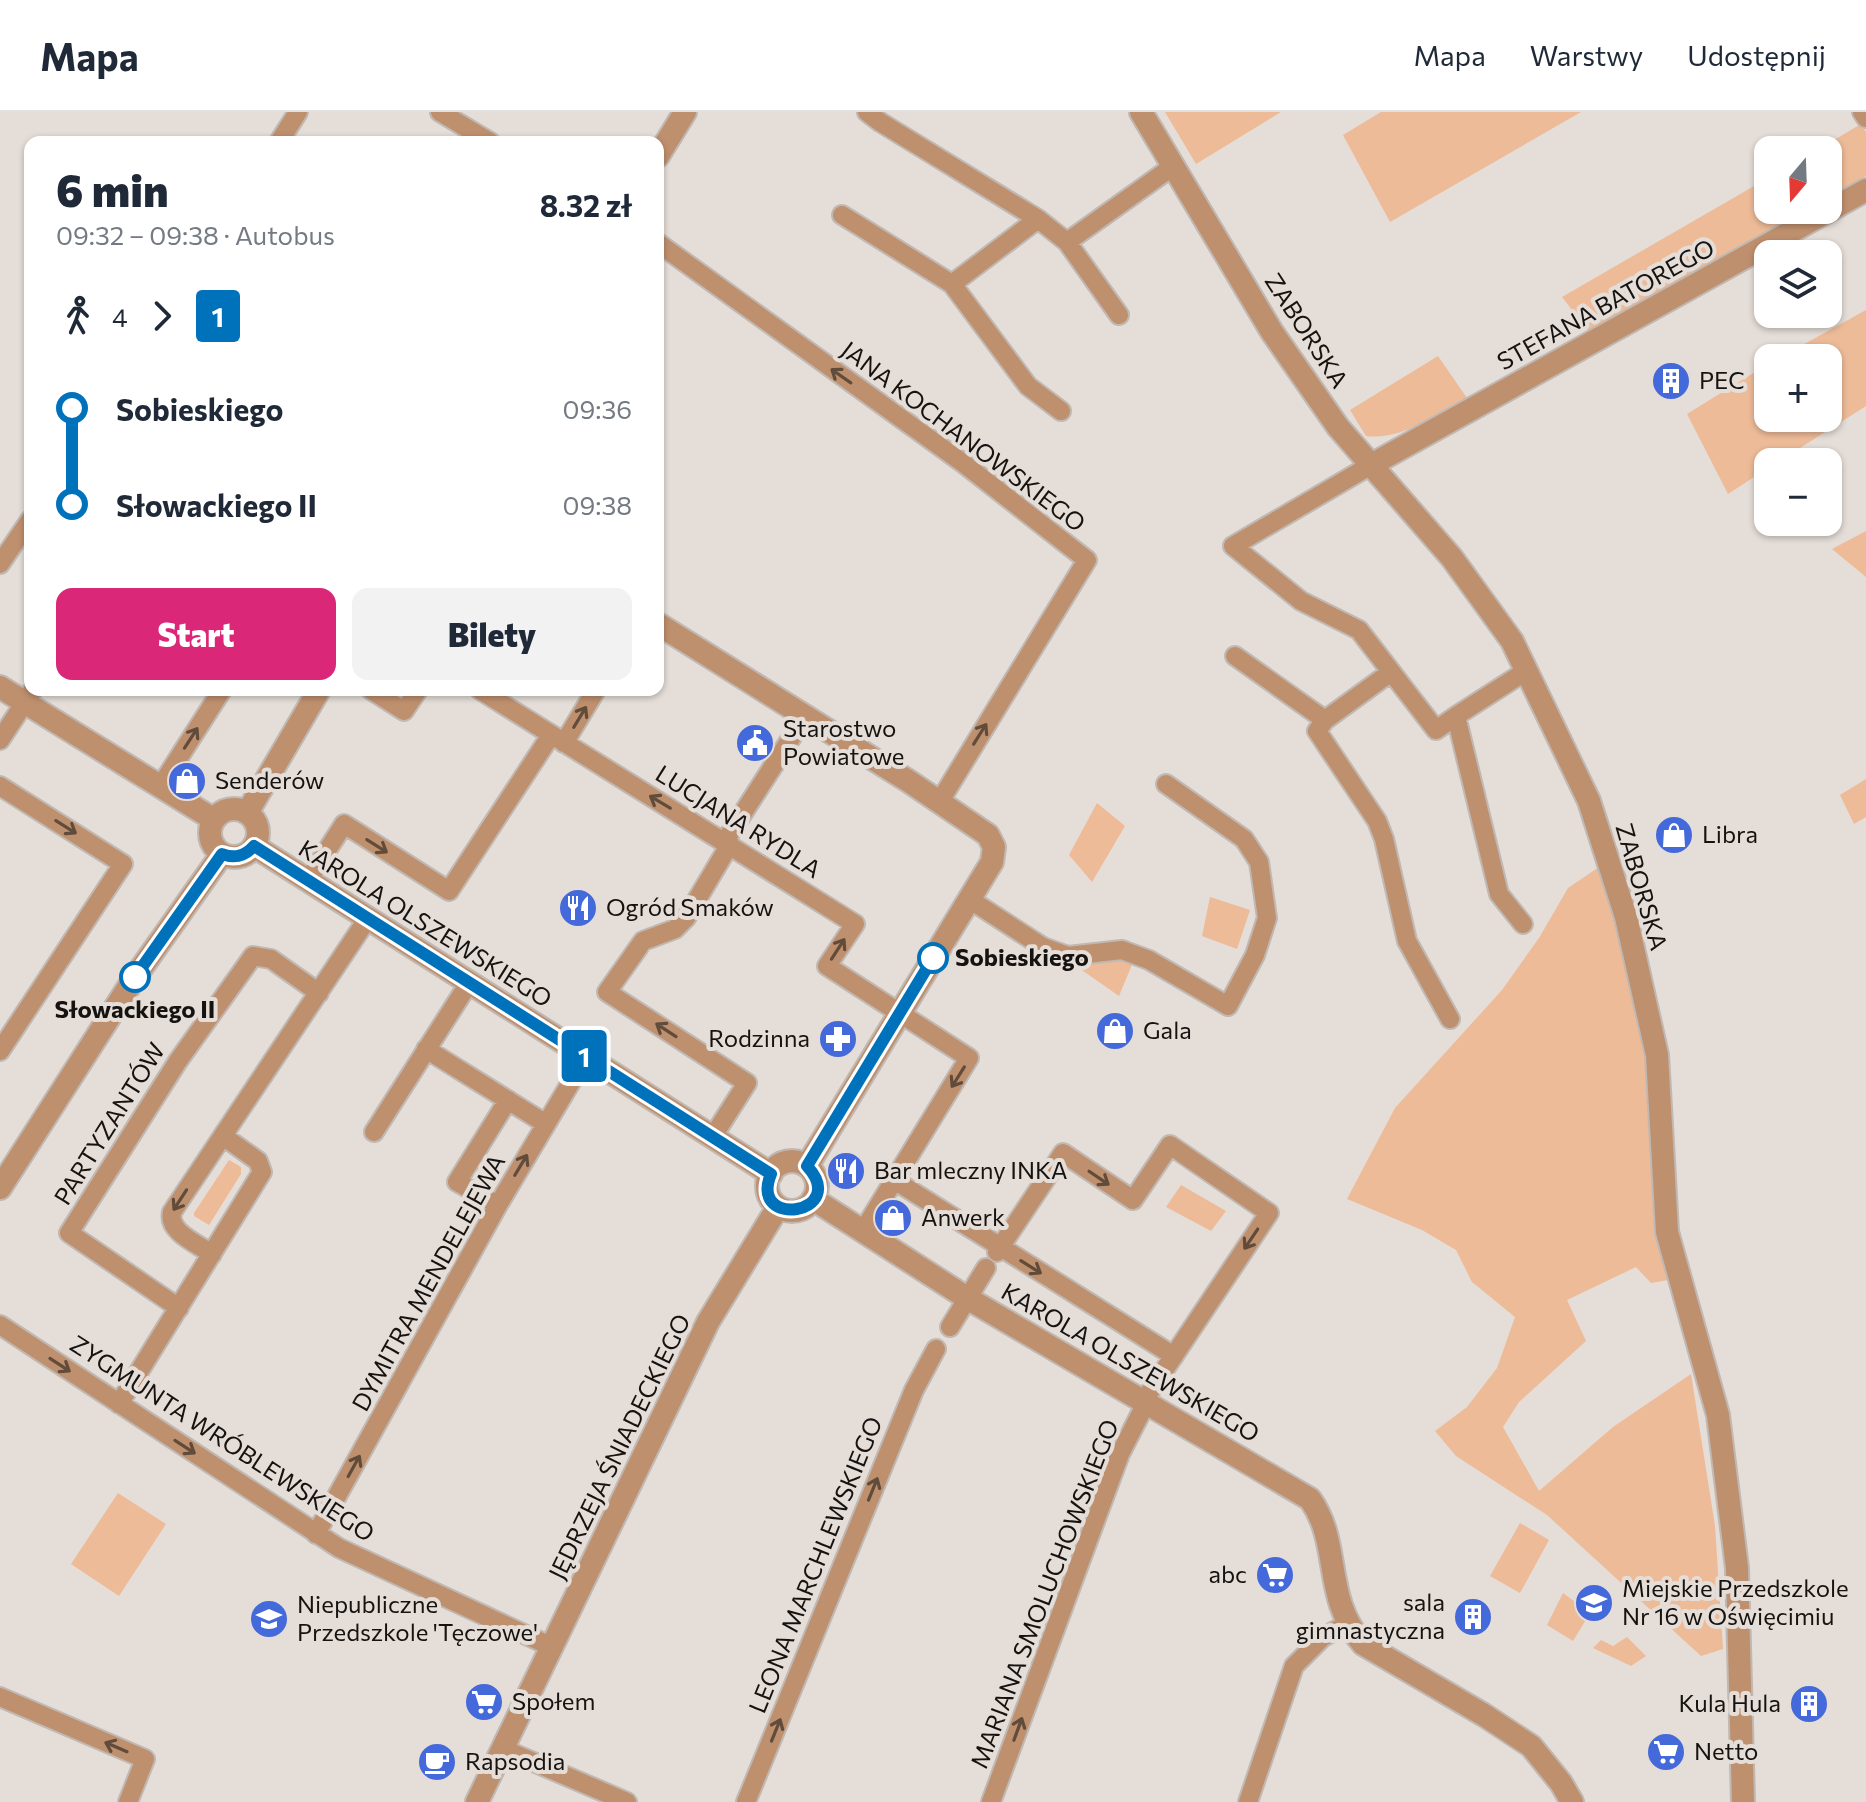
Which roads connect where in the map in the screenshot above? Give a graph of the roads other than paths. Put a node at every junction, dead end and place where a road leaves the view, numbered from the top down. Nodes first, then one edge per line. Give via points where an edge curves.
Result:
1 (298, 112) edge
2 (440, 112) edge
3 (685, 112) edge
4 (867, 112) edge
5 (1141, 112) edge
6 (1862, 112) edge
7 (1866, 118) edge
8 (283, 136) edge
9 (480, 136) edge
10 (664, 146) edge
11 (1172, 167) junction
12 (1866, 190) edge
13 (842, 215) dead end
14 (1038, 219) junction
15 (1067, 242) junction
16 (664, 247) edge
17 (952, 284) junction
18 (1119, 315) dead end
19 (1061, 411) dead end
20 (1371, 465) junction
21 (24, 529) edge
22 (0, 564) edge
23 (664, 628) edge
24 (1235, 656) dead end
25 (1526, 671) junction
26 (1391, 672) junction
27 (0, 687) edge
28 (24, 694) edge
29 (30, 696) edge
30 (218, 696) edge
31 (315, 696) edge
32 (380, 696) edge
33 (414, 696) edge
34 (489, 696) edge
35 (591, 696) edge
36 (806, 715) junction
37 (1456, 716) junction
38 (1325, 720) junction
39 (557, 739) junction
40 (0, 740) edge
41 (1166, 784) dead end
42 (0, 786) edge
43 (160, 787) junction
44 (940, 801) junction
45 (247, 813) junction
46 (213, 819) junction
47 (727, 843) junction
48 (254, 846) junction
49 (222, 854) junction
50 (308, 880) junction
51 (969, 899) junction
52 (368, 918) junction
53 (1523, 924) dead end
54 (469, 983) junction
55 (319, 993) junction
56 (898, 1014) junction
57 (1450, 1019) dead end
58 (426, 1049) junction
59 (0, 1051) edge
60 (586, 1057) junction
61 (508, 1100) junction
62 (546, 1124) junction
63 (374, 1132) dead end
64 (223, 1136) junction
65 (712, 1138) junction
66 (807, 1166) junction
67 (771, 1174) junction
68 (894, 1180) junction
69 (0, 1188) edge
70 (813, 1199) junction
71 (498, 1205) junction
72 (778, 1207) junction
73 (863, 1231) junction
74 (212, 1254) junction
75 (994, 1255) junction
76 (967, 1298) junction
77 (179, 1308) junction
78 (0, 1325) edge
79 (950, 1327) dead end
80 (936, 1349) dead end
81 (1174, 1356) junction
82 (1145, 1403) junction
83 (119, 1404) junction
84 (316, 1534) junction
85 (1348, 1624) junction
86 (552, 1647) junction
87 (0, 1697) edge
88 (503, 1749) junction
89 (128, 1802) edge
90 (477, 1802) edge
91 (627, 1802) edge
92 (746, 1802) edge
93 (991, 1802) edge
94 (1248, 1802) edge
95 (1572, 1802) edge
96 (1743, 1802) edge

1 - 8 street
2 - 9 street
3 - 10 street
4 - 14 street
5 - 11 street, ZABORSKA
6 - 7 street
11 - 15 street
11 - 20 street, ZABORSKA via 1272,332
12 - 20 street, STEFANA BATOREGO
13 - 17 street
14 - 15 street
14 - 17 street
15 - 18 street
44 -> 16 street, JANA KOCHANOWSKIEGO via 1087,560 963,463
17 - 19 street via 1028,386
20 - 25 street, ZABORSKA via 1452,558 1512,641
20 - 26 street via 1233,546 1301,601 1359,630
21 - 22 street
23 - 36 street
24 - 38 street
25 - 37 street
25 - 96 street, ZABORSKA via 1589,801 1626,917 1657,1055 1667,1232 1718,1415 1737,1568
26 - 37 street via 1436,730
26 - 38 street
27 - 28 street
29 - 40 street
29 - 43 street
43 -> 30 street
31 - 45 street
32 - 33 street via 404,711
34 - 39 street, LUCJANA RYDLA
39 -> 35 street
36 - 44 street
36 - 47 street
37 - 53 street via 1499,894
38 - 57 street via 1317,731 1377,821 1407,941
47 -> 39 street, LUCJANA RYDLA
50 -> 39 street via 344,824 449,891
41 - 51 street via 1244,839 1259,862 1267,918 1255,955 1228,1006 1122,950 1068,956 1043,947
42 -> 59 street via 123,864
43 - 46 street
44 - 51 street via 988,835 994,847 992,862
45 - 46 street via 226,810
45 - 48 street via 258,832
46 - 49 street via 209,834
56 -> 47 street, LUCJANA RYDLA via 827,966 855,924
65 -> 47 street via 747,1083 607,992 643,941 675,929 686,918
48 - 49 street via 236,857
48 - 50 street, KAROLA OLSZEWSKIEGO
49 - 69 street via 135,977
50 - 52 street, KAROLA OLSZEWSKIEGO
51 - 56 street
52 - 54 street, KAROLA OLSZEWSKIEGO
52 - 55 street
54 - 58 street
54 - 60 street, KAROLA OLSZEWSKIEGO
55 - 64 street
55 - 77 street, PARTYZANTÓW via 271,959 253,956 178,1061 69,1233
56 - 66 street
56 -> 68 street via 969,1058
58 - 61 street
58 - 63 street
60 - 62 street, DYMITRA MENDELEJEWA
60 - 65 street, KAROLA OLSZEWSKIEGO
61 - 62 street
61 - 71 street via 457,1182
71 -> 62 street, DYMITRA MENDELEJEWA
64 - 74 street via 258,1161 262,1172
64 -> 74 street via 171,1218 175,1229
65 - 67 street, KAROLA OLSZEWSKIEGO
66 - 67 street via 792,1161
66 - 70 street via 816,1179
67 - 72 street via 769,1195
68 - 73 street
68 - 75 street
70 - 72 street via 793,1211
70 - 73 street, KAROLA OLSZEWSKIEGO
84 -> 71 street, DYMITRA MENDELEJEWA
72 - 86 street, JĘDRZEJA ŚNIADECKIEGO via 708,1322
73 - 76 street, KAROLA OLSZEWSKIEGO
74 - 77 street
75 - 76 street
75 -> 81 street
75 -> 81 street, MARIANA SMOLUCHOWSKIEGO via 1063,1153 1133,1200 1170,1145 1269,1213
76 - 79 street
76 - 82 street, KAROLA OLSZEWSKIEGO
77 - 83 street
78 -> 83 street, ZYGMUNTA WRÓBLEWSKIEGO
92 -> 80 street, LEONA MARCHLEWSKIEGO via 914,1390
81 - 82 street, MARIANA SMOLUCHOWSKIEGO
82 - 85 street, KAROLA OLSZEWSKIEGO via 1310,1499 1325,1527 1334,1584
93 -> 82 street, MARIANA SMOLUCHOWSKIEGO via 1120,1454
83 -> 84 street, ZYGMUNTA WRÓBLEWSKIEGO
84 - 86 street, ZYGMUNTA WRÓBLEWSKIEGO
85 - 94 street via 1323,1637 1294,1666
85 - 95 street via 1363,1644 1531,1746
86 - 88 street, JĘDRZEJA ŚNIADECKIEGO
89 -> 87 street via 145,1759
88 - 90 street, JĘDRZEJA ŚNIADECKIEGO
88 - 91 street

